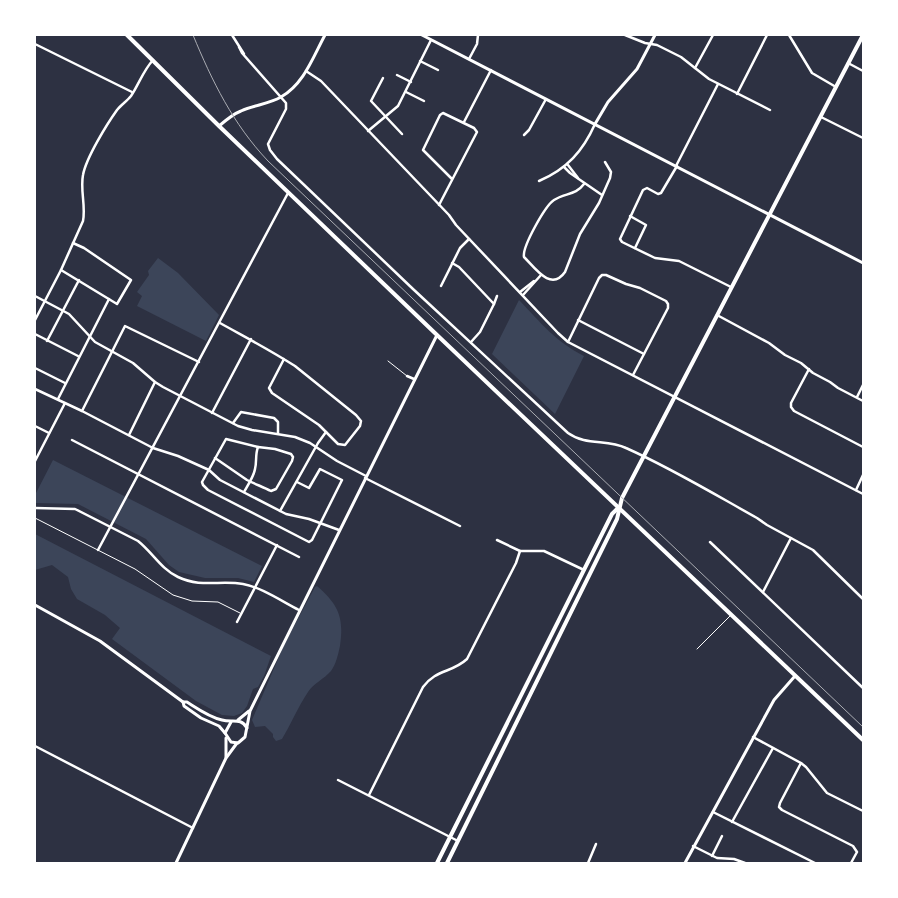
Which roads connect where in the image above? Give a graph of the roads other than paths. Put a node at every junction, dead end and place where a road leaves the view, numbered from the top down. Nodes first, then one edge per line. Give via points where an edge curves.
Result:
1 (128, 35) edge
2 (232, 35) edge
3 (325, 35) edge
4 (478, 35) edge
5 (625, 35) edge
6 (655, 35) edge
7 (713, 35) edge
8 (767, 35) edge
9 (788, 35) edge
10 (863, 35) edge
11 (425, 36) edge
12 (431, 40) junction
13 (35, 44) edge
14 (650, 44) junction
15 (469, 59) junction
16 (153, 60) junction
17 (420, 61) junction
18 (848, 63) junction
19 (695, 68) junction
20 (438, 70) dead end
21 (491, 70) junction
22 (306, 71) junction
23 (863, 71) edge
24 (397, 75) dead end
25 (383, 78) dead end
26 (410, 82) junction
27 (718, 84) junction
28 (836, 86) junction
29 (133, 92) junction
30 (406, 92) junction
31 (737, 94) junction
32 (280, 98) junction
33 (546, 99) junction
34 (424, 101) dead end
35 (770, 110) dead end
36 (385, 117) junction
37 (821, 117) junction
38 (464, 122) junction
39 (595, 124) junction
40 (219, 126) junction
41 (368, 131) junction
42 (402, 134) dead end
43 (524, 135) dead end
44 (863, 138) edge
45 (605, 162) dead end
46 (566, 166) junction
47 (677, 166) junction
48 (452, 180) junction
49 (539, 181) dead end
50 (582, 182) junction
51 (288, 193) junction
52 (602, 195) junction
53 (439, 205) junction
54 (769, 214) junction
55 (630, 216) junction
56 (469, 239) junction
57 (73, 243) junction
58 (635, 248) junction
59 (452, 263) junction
60 (863, 263) edge
61 (61, 270) junction
62 (541, 275) junction
63 (78, 280) junction
64 (536, 280) junction
65 (441, 286) dead end
66 (732, 287) junction
67 (520, 292) junction
68 (523, 295) junction
69 (35, 296) edge
70 (498, 296) dead end
71 (109, 299) junction
72 (45, 300) junction
73 (494, 304) junction
74 (63, 310) junction
75 (717, 315) junction
76 (35, 320) edge
77 (578, 320) junction
78 (220, 323) junction
79 (35, 334) edge
80 (89, 335) junction
81 (437, 335) junction
82 (251, 339) junction
83 (47, 341) junction
84 (471, 342) junction
85 (568, 342) junction
86 (112, 352) junction
87 (644, 354) junction
88 (79, 356) junction
89 (284, 359) junction
90 (388, 361) dead end
91 (198, 362) junction
92 (35, 368) edge
93 (809, 369) junction
94 (633, 375) junction
95 (407, 376) joint
96 (414, 379) junction
97 (155, 382) junction
98 (65, 384) junction
99 (863, 385) edge
100 (35, 389) edge
101 (181, 396) junction
102 (675, 397) junction
103 (857, 398) junction
104 (58, 399) junction
105 (863, 401) edge
106 (65, 403) junction
107 (82, 411) junction
108 (212, 413) junction
109 (233, 423) junction
110 (35, 426) edge
111 (326, 432) junction
112 (50, 433) junction
113 (278, 433) junction
114 (129, 435) junction
115 (72, 440) dead end
116 (258, 447) junction
117 (316, 447) junction
118 (863, 447) edge
119 (153, 448) junction
120 (645, 456) junction
121 (215, 458) junction
122 (36, 459) edge
123 (209, 470) junction
124 (139, 473) junction
125 (863, 475) edge
126 (365, 477) junction
127 (250, 481) junction
128 (297, 482) junction
129 (856, 490) junction
130 (244, 492) junction
131 (863, 494) edge
132 (619, 507) junction
133 (35, 508) edge
134 (280, 511) junction
135 (35, 518) edge
136 (321, 523) junction
137 (460, 526) dead end
138 (111, 527) junction
139 (339, 530) junction
140 (791, 538) junction
141 (497, 540) dead end
142 (710, 542) dead end
143 (277, 545) junction
144 (98, 550) junction
145 (520, 551) junction
146 (299, 557) dead end
147 (584, 570) junction
148 (254, 588) junction
149 (763, 593) junction
150 (863, 599) edge
151 (35, 605) edge
152 (299, 610) junction
153 (241, 613) junction
154 (731, 615) junction
155 (237, 622) dead end
156 (697, 649) dead end
157 (794, 676) junction
158 (863, 686) edge
159 (183, 702) junction
160 (250, 711) junction
161 (238, 720) junction
162 (231, 722) junction
163 (247, 728) junction
164 (225, 735) junction
165 (753, 737) junction
166 (863, 740) edge
167 (238, 743) junction
168 (35, 746) edge
169 (773, 748) junction
170 (226, 758) junction
171 (801, 764) junction
172 (338, 780) dead end
173 (369, 795) junction
174 (863, 811) edge
175 (711, 812) junction
176 (732, 822) junction
177 (193, 828) junction
178 (722, 836) dead end
179 (450, 837) junction
180 (458, 841) junction
181 (596, 844) dead end
182 (693, 846) junction
183 (712, 856) junction
184 (176, 863) edge
185 (437, 863) edge
186 (447, 863) edge
187 (588, 863) edge
188 (685, 863) edge
189 (743, 863) edge
190 (815, 863) edge
191 (851, 863) edge

1 - 16 main road
2 - 32 street
3 - 22 street
4 - 15 street
5 - 14 street
6 - 14 street
7 - 19 street
8 - 31 street
9 - 28 street via 812,74
10 - 18 main road
11 - 12 street
12 - 15 street
12 - 17 street
13 - 29 street
14 - 19 street via 677,55
14 - 39 street via 637,69 608,102
15 - 21 street
16 - 29 street
16 - 40 main road
17 - 20 street
17 - 26 street
18 - 23 street
18 - 28 main road
19 - 27 street
21 - 33 street
21 - 38 street
22 - 32 street via 298,83
22 - 41 street via 318,79
24 - 26 street
25 - 36 street via 371,101
26 - 30 street
27 - 31 street
27 - 47 street
28 - 37 main road
29 - 57 street via 112,118 86,166 82,180 84,213
30 - 34 street
30 - 36 street via 398,106
31 - 35 street
32 - 40 street via 232,115
32 - 84 street via 286,107 268,144 273,154
33 - 39 street
33 - 43 street
36 - 41 street
36 - 42 street
37 - 44 street
37 - 54 main road
38 - 48 street via 477,132
38 - 48 street via 443,113 423,148
39 - 46 street via 584,147
39 - 47 street
40 - 51 main road
41 - 53 street
45 - 52 street via 611,175
46 - 49 street
46 - 50 street
47 - 54 street
47 - 55 street via 661,193 644,188
48 - 53 street
50 - 52 street
50 - 62 street via 578,191 558,198 548,206 524,249 524,257
51 - 78 street
51 - 81 main road
52 - 62 street via 580,234 563,275 554,280
53 - 56 street
54 - 60 street
54 - 66 main road
55 - 58 street via 620,239
55 - 58 street via 646,226
56 - 59 street
56 - 67 street
57 - 61 street
57 - 71 street via 131,280 117,304
58 - 66 street via 655,258 679,262
59 - 65 street
59 - 73 street
61 - 63 street
61 - 72 street
62 - 64 street
63 - 71 street
63 - 74 street
64 - 67 street
64 - 68 street
66 - 75 main road
67 - 68 street
68 - 85 street
69 - 72 street
70 - 73 street
71 - 80 street
72 - 74 street
72 - 76 street
73 - 84 street via 480,332
74 - 80 street
74 - 83 street
75 - 93 street
75 - 102 main road
77 - 85 street
77 - 87 street
77 - 87 street via 602,275 640,288 668,304
78 - 82 street
78 - 91 street
79 - 83 street
80 - 86 street
80 - 88 street
81 - 96 street
81 - 132 main road
82 - 89 street
82 - 108 street
83 - 88 street
84 - 120 street via 572,436 584,441 616,444
85 - 94 street
86 - 91 street via 125,326
86 - 97 street via 133,363
86 - 107 street
87 - 94 street
88 - 98 street
89 - 111 street via 269,388
89 - 111 street via 323,387 361,421 345,445 338,444
90 - 95 lane
91 - 101 street
92 - 98 street
93 - 103 street
93 - 118 street via 791,407
94 - 102 street
95 - 96 street
96 - 126 street
97 - 101 street
97 - 114 street
98 - 104 street
99 - 103 street
100 - 104 street
101 - 108 street
101 - 119 street
102 - 120 main road
102 - 129 street
103 - 105 street
104 - 106 street
106 - 107 street
106 - 112 street
107 - 114 street
108 - 109 street
109 - 113 street via 252,430
109 - 113 street via 241,412 274,418 278,422
110 - 112 street
111 - 117 street
112 - 122 street
113 - 117 street via 295,436
114 - 119 street
115 - 124 street
116 - 121 street via 226,439
116 - 127 street
116 - 127 street via 286,451 293,457 276,489 271,491
117 - 126 street
117 - 128 street
119 - 123 street
119 - 124 street
120 - 132 main road
120 - 140 street
121 - 123 street
121 - 127 street
123 - 130 street via 220,480
123 - 136 street via 202,482 208,490 309,542
124 - 138 street
124 - 143 street
125 - 129 street
126 - 137 street
126 - 139 street
127 - 130 street
128 - 134 street
128 - 136 street via 309,488 320,469 342,480
129 - 131 street
130 - 134 street
132 - 147 main road via 612,514
132 - 154 main road
132 - 180 main road via 617,518
133 - 138 street via 75,509
134 - 136 street
135 - 144 lane
136 - 139 street
138 - 144 street
138 - 148 street via 138,541 158,563 178,577 191,582 233,583
139 - 152 street
140 - 149 street
140 - 150 street via 813,550
141 - 145 street
142 - 149 street
143 - 146 street
143 - 148 street
144 - 153 lane via 182,599 218,602
145 - 147 street via 544,551
145 - 173 street via 467,659 428,679
147 - 179 main road
148 - 152 street
148 - 153 street
149 - 158 street
151 - 159 street via 100,641
152 - 160 street
153 - 155 street
154 - 156 lane
154 - 157 main road
157 - 165 street via 774,700
157 - 166 main road
159 - 162 street via 214,718
159 - 164 street via 201,718 219,726
160 - 161 street
160 - 163 street
161 - 162 street
161 - 163 street
162 - 164 street
163 - 167 street via 245,737
164 - 167 street via 230,742
164 - 170 street
165 - 169 street
165 - 175 street
167 - 170 street
168 - 177 street
169 - 171 street
169 - 176 street
170 - 177 street
171 - 174 street via 827,793
171 - 191 street via 780,807 856,849
172 - 173 street
173 - 179 street
175 - 176 street
175 - 182 street
176 - 190 street
177 - 184 street
178 - 183 street
179 - 180 street
179 - 185 main road
180 - 186 main road
181 - 187 street
182 - 183 street
182 - 188 street
183 - 189 street

